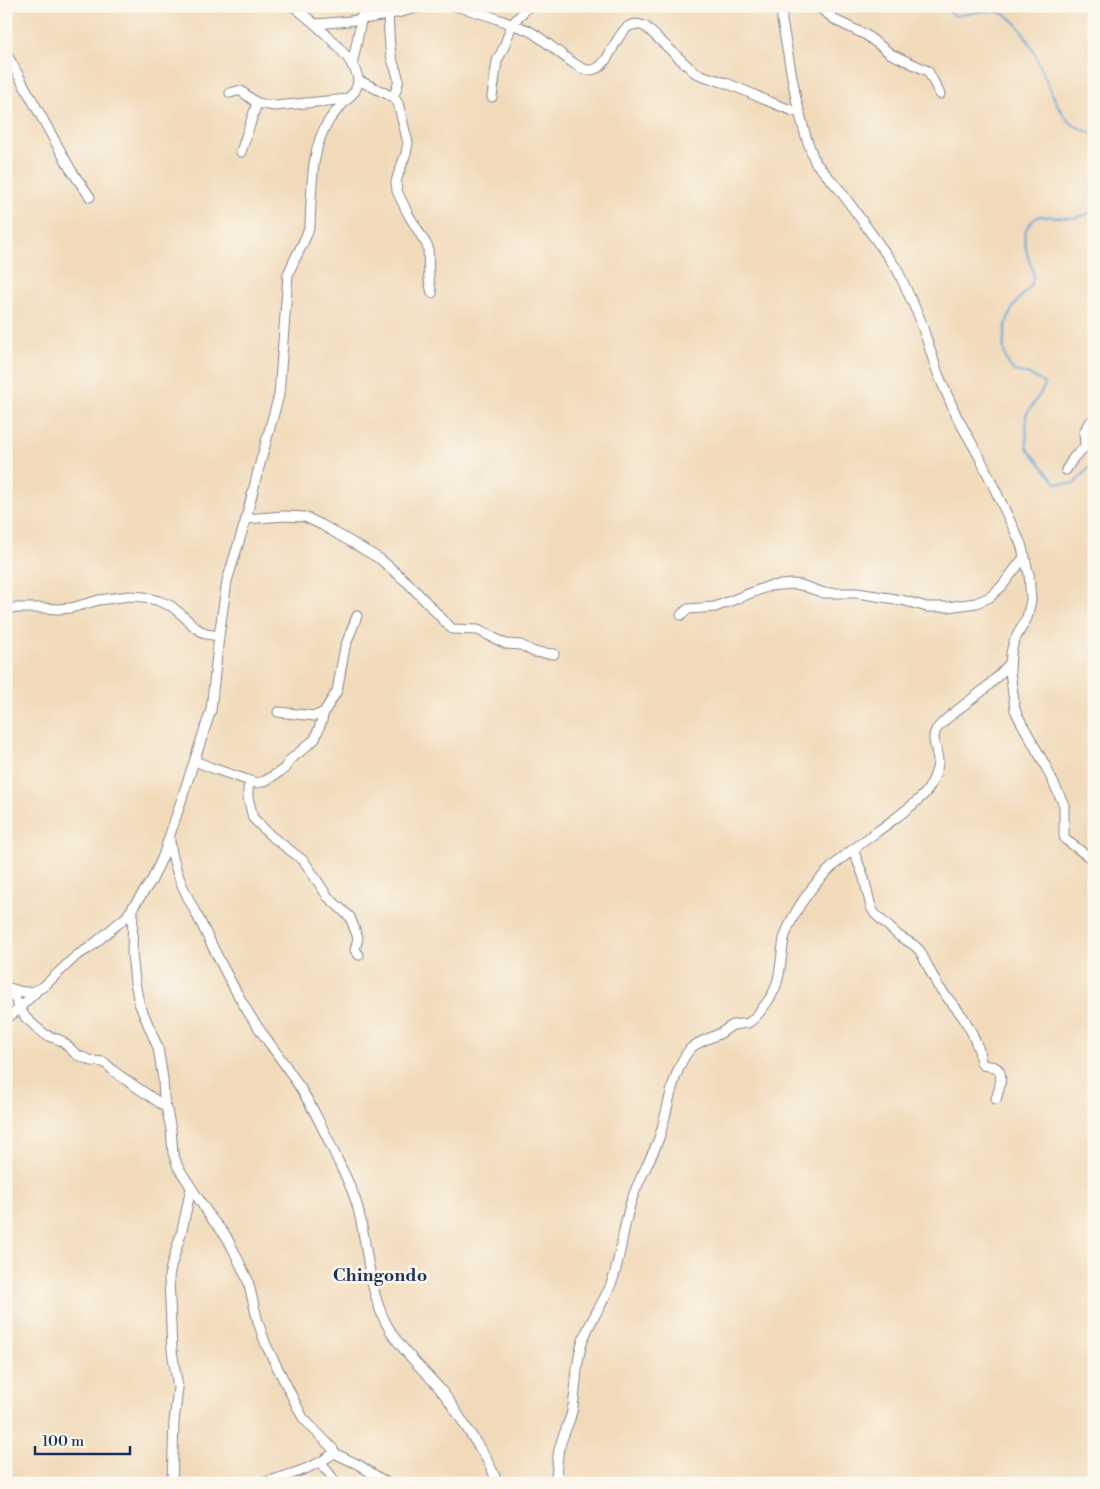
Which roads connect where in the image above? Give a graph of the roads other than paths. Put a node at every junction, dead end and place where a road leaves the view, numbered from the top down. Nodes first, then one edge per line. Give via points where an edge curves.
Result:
1 (293, 6) edge
2 (364, 6) edge
3 (425, 6) edge
4 (455, 6) edge
5 (529, 6) edge
6 (786, 6) edge
7 (817, 6) edge
8 (388, 15) junction
9 (362, 19) junction
10 (316, 24) junction
11 (512, 24) junction
12 (6, 53) edge
13 (352, 66) junction
14 (358, 80) junction
15 (230, 93) dead end
16 (940, 94) dead end
17 (394, 97) junction
18 (492, 97) dead end
19 (348, 99) junction
20 (257, 103) junction
21 (800, 114) junction
22 (241, 152) dead end
23 (90, 197) dead end
24 (432, 293) dead end
25 (1094, 418) edge
26 (1066, 470) dead end
27 (246, 519) junction
28 (1025, 556) junction
29 (6, 608) edge
30 (681, 615) dead end
31 (357, 616) dead end
32 (219, 636) junction
33 (554, 654) dead end
34 (1010, 663) junction
35 (278, 712) dead end
36 (324, 712) junction
37 (195, 761) junction
38 (250, 782) junction
39 (170, 837) junction
40 (853, 850) junction
41 (1094, 864) edge
42 (133, 908) junction
43 (359, 956) dead end
44 (6, 987) edge
45 (37, 990) junction
46 (20, 1007) junction
47 (6, 1018) edge
48 (996, 1100) dead end
49 (167, 1108) junction
50 (191, 1188) junction
51 (334, 1453) junction
52 (321, 1462) junction
53 (172, 1483) edge
54 (263, 1483) edge
55 (336, 1483) edge
56 (387, 1483) edge
57 (497, 1483) edge
58 (556, 1483) edge

1 - 10 street
2 - 9 street
3 - 8 street
4 - 11 street
5 - 11 street
6 - 21 street via 782,15 783,30
7 - 16 street via 891,54 928,71
8 - 9 street
8 - 17 street via 391,52 399,76
9 - 10 street
9 - 13 street
10 - 13 street
11 - 18 street via 495,65
11 - 21 street via 537,35 570,61 588,70 594,70 604,62 627,28 640,24 694,72
12 - 23 street via 71,170
13 - 14 street
14 - 17 street
14 - 19 street
15 - 20 street via 241,91
17 - 24 street via 408,143 396,182 397,191 428,247
19 - 20 street via 275,106
19 - 27 street via 329,120 315,157 308,234 288,275 279,395
20 - 22 street
21 - 28 street via 814,162 839,189 906,286 938,374 1004,506
25 - 26 street via 1084,433 1083,449
27 - 32 street via 227,581
27 - 33 street via 284,516 304,518 322,525 380,559 452,629 483,631 506,644
28 - 30 street via 1002,586 990,597 976,603 927,607 857,593 824,593 792,584 769,586 715,607 688,609
28 - 34 street via 1031,600 1027,618 1014,641
29 - 32 street via 59,609 99,600 144,597 171,606 196,628
31 - 36 street via 345,646 337,691
32 - 37 street via 211,710
34 - 40 street via 935,732 938,764 927,791
34 - 41 street via 1015,710 1064,805 1064,836
35 - 36 street via 315,716
36 - 38 street via 315,739 284,769 266,781
37 - 38 street
37 - 39 street
38 - 43 street via 248,797 253,818 304,861 328,897 350,917 358,938 355,950
39 - 42 street via 152,880
39 - 57 street via 182,888 223,968 260,1030 296,1080 351,1188 383,1317 407,1354 452,1404 491,1466
40 - 48 street via 875,914 898,936 920,950 938,986 972,1033 980,1062 999,1070 1001,1082
40 - 58 street via 815,884 796,911 785,937 774,993 768,1001 748,1023 730,1026 696,1044 681,1066 659,1139 632,1200 613,1279 581,1346 572,1411 560,1445
42 - 45 street
42 - 49 street via 135,982 139,1003 158,1048
44 - 45 street via 23,992
44 - 46 street
45 - 46 street
46 - 47 street
46 - 49 street via 25,1017 46,1035 62,1041 85,1059 104,1062
49 - 50 street via 173,1153
50 - 51 street via 235,1253 248,1281 266,1345 303,1418 333,1448
50 - 53 street via 169,1277 172,1350 178,1388
51 - 52 street
51 - 56 street
52 - 54 street
52 - 55 street

